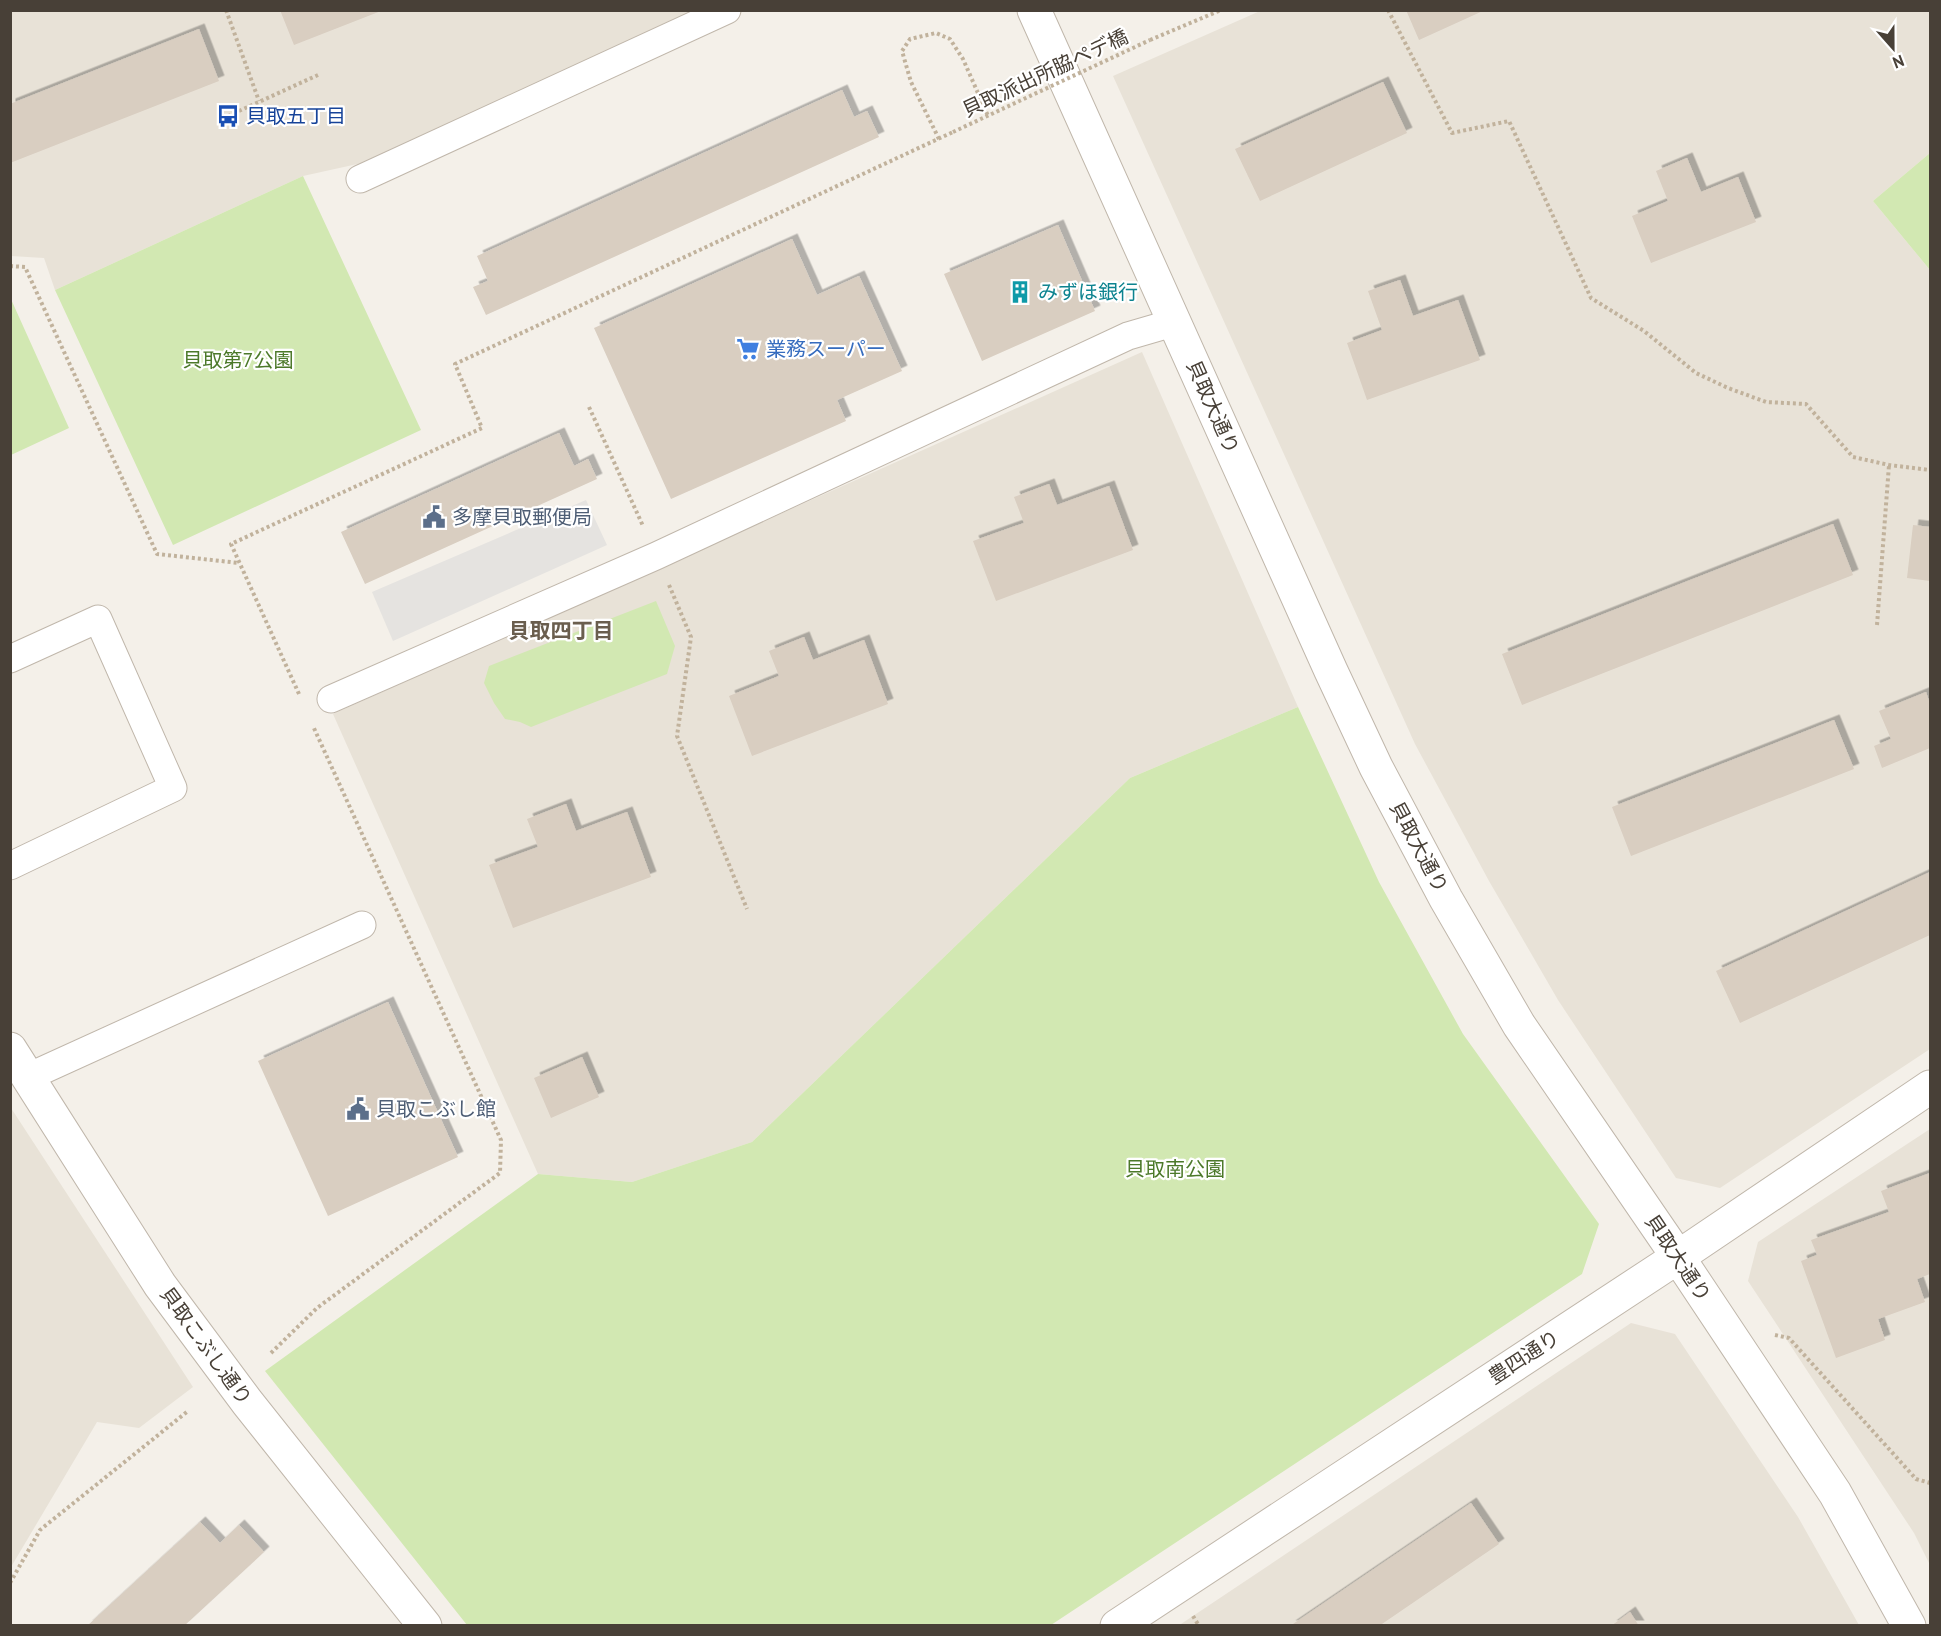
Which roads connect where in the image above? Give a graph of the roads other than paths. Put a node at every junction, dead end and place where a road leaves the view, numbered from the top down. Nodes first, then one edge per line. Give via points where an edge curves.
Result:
1 (727, 10) edge
2 (1035, 10) edge
3 (360, 179) dead end
4 (1176, 322) junction
5 (10, 659) edge
6 (331, 699) dead end
7 (10, 866) edge
8 (362, 925) dead end
9 (10, 1049) edge
10 (28, 1077) junction
11 (1930, 1087) edge
12 (1678, 1257) junction
13 (425, 1626) edge
14 (1117, 1626) edge
15 (1909, 1626) edge

1 - 3 street
2 - 4 street, 貝取大通り
4 - 6 street via 1128,336 656,556
4 - 12 street, 貝取大通り via 1376,767 1446,899 1519,1025
5 - 7 street via 98,619 173,788
8 - 10 street
9 - 10 street, 貝取こぶし通り
10 - 13 street, 貝取こぶし通り via 167,1294 247,1402
11 - 12 street, 豊四通り
12 - 14 street, 豊四通り
12 - 15 street, 貝取大通り via 1835,1493

